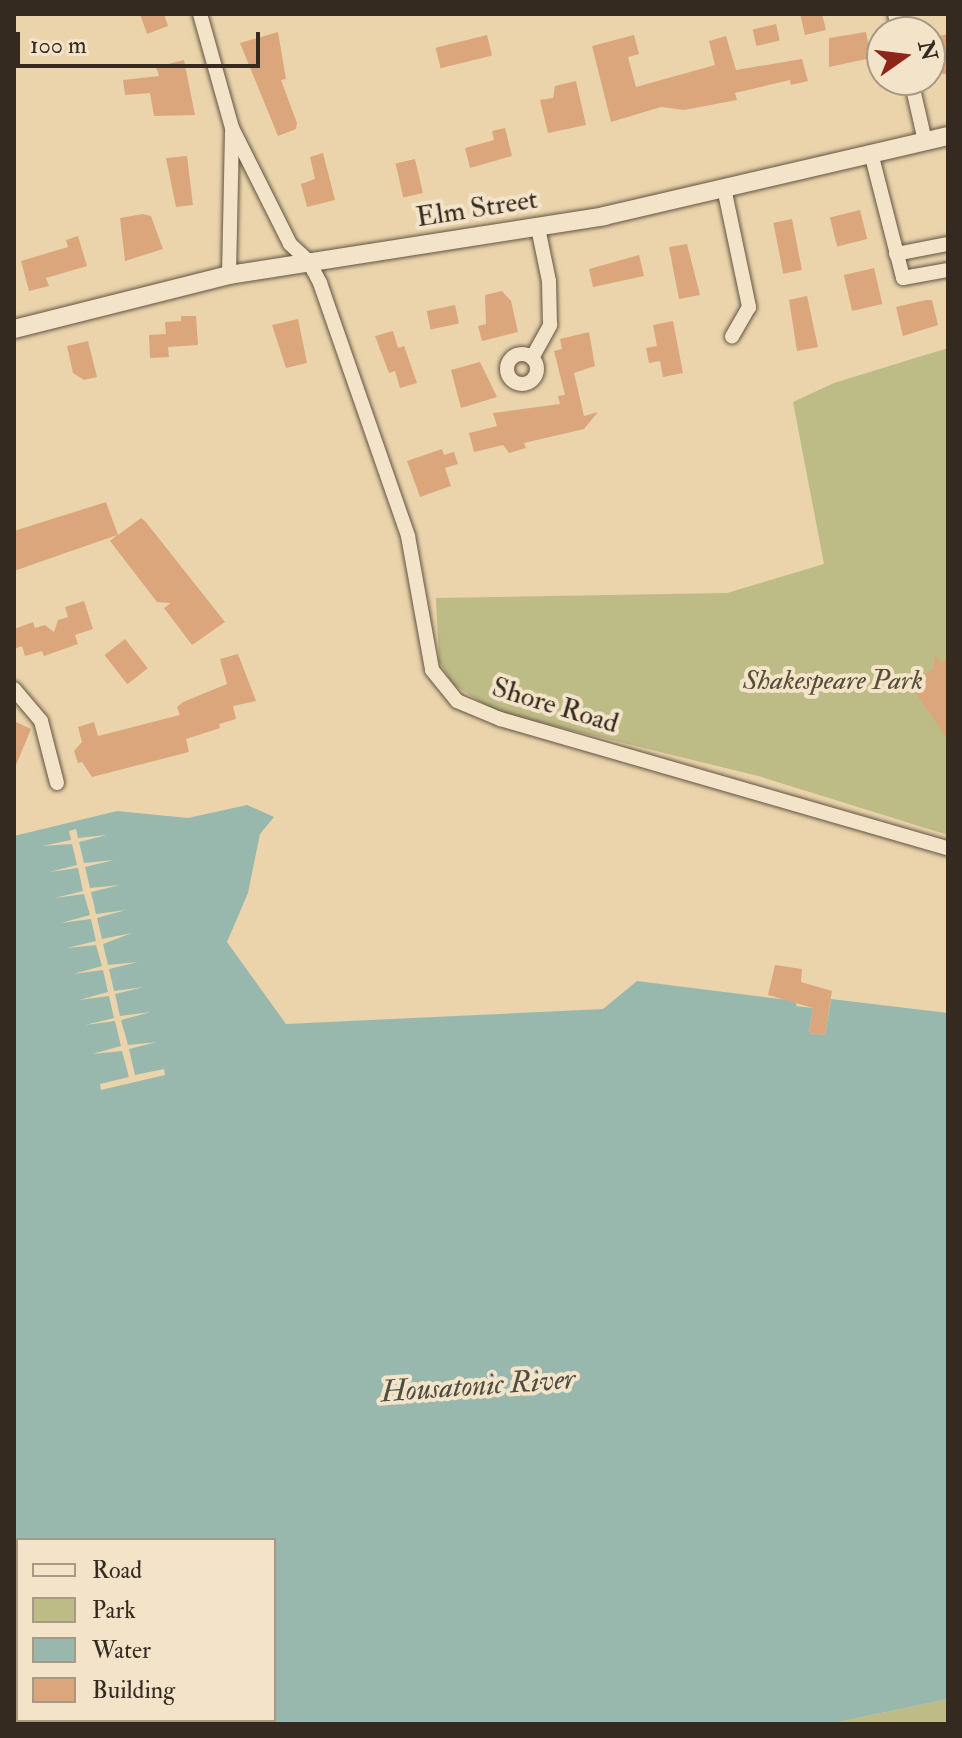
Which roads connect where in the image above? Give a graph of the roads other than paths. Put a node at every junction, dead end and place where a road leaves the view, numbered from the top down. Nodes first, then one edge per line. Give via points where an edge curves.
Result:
1 (200, 14) edge
2 (915, 96) edge
3 (232, 128) junction
4 (948, 136) edge
5 (925, 141) junction
6 (871, 153) junction
7 (724, 188) junction
8 (538, 228) junction
9 (948, 244) edge
10 (896, 254) junction
11 (309, 262) junction
12 (948, 270) edge
13 (229, 275) junction
14 (14, 329) edge
15 (732, 337) dead end
16 (532, 358) dead end
17 (14, 689) edge
18 (57, 783) dead end
19 (948, 848) edge

1 - 3 street
2 - 5 street
3 - 11 street, Shore Road via 290,244
3 - 13 street
4 - 5 street, Elm Street
5 - 6 street, Elm Street
6 - 7 street, Elm Street
6 - 10 street
7 - 8 street, Elm Street
7 - 15 street via 749,307
8 - 11 street, Elm Street
8 - 16 street via 549,281 550,325
9 - 10 street
10 - 12 street via 903,278
11 - 13 street, Elm Street
11 - 19 street, Shore Road via 408,536 432,670 457,701 500,719
13 - 14 street, Elm Street
17 - 18 street via 41,721

